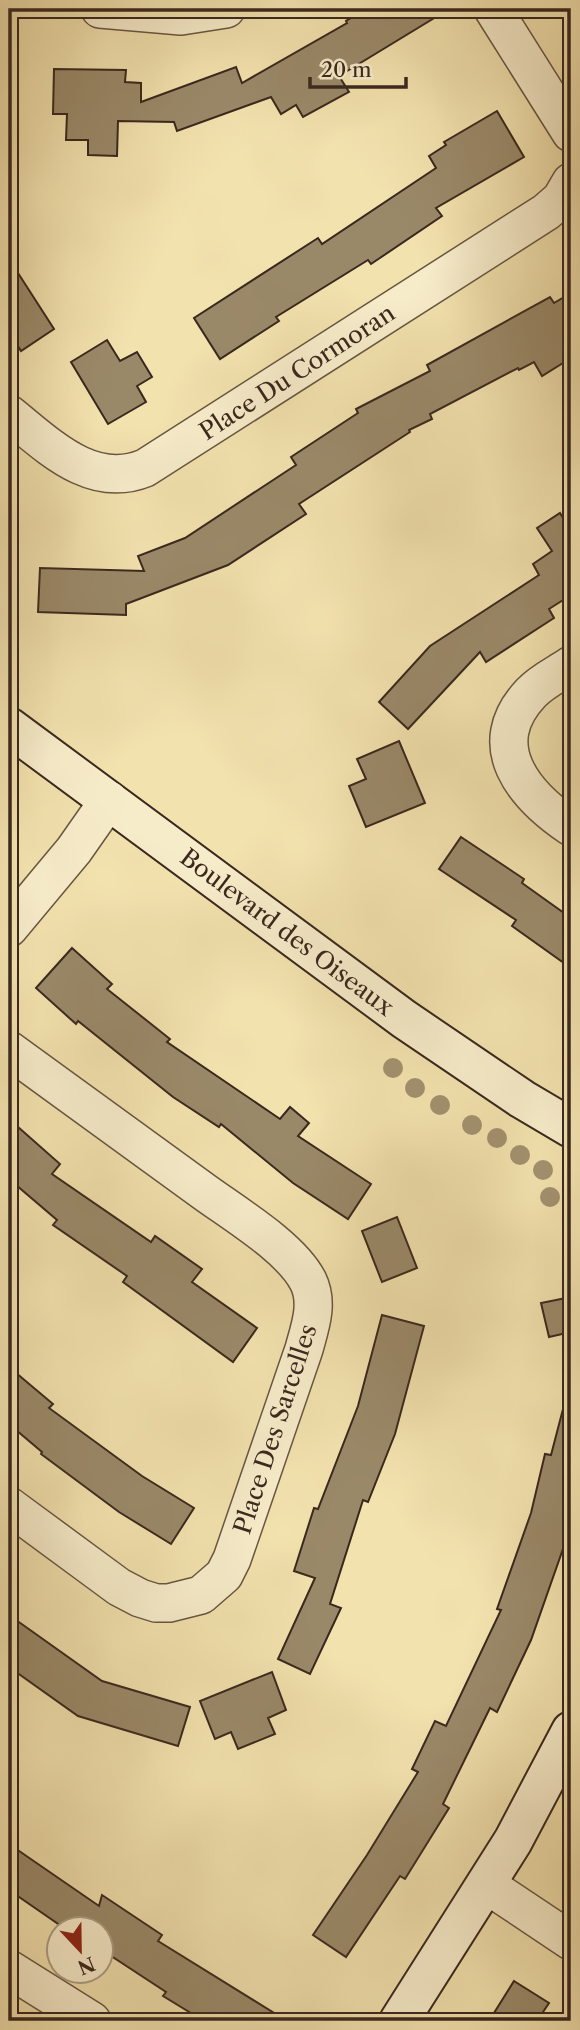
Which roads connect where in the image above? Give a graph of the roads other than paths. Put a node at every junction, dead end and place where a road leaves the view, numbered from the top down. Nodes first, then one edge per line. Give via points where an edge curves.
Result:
1 (100, 9) edge
2 (226, 9) edge
3 (493, 9) edge
4 (571, 133) edge
5 (571, 182) edge
6 (9, 414) edge
7 (571, 665) edge
8 (9, 727) edge
9 (109, 800) junction
10 (571, 827) edge
11 (9, 928) edge
12 (9, 1050) edge
13 (571, 1128) edge
14 (9, 1506) edge
15 (571, 1731) edge
16 (487, 1885) junction
17 (571, 1941) edge
18 (9, 1969) edge
19 (92, 2021) edge
20 (399, 2021) edge

1 - 2 street via 181,16
3 - 4 street
5 - 6 street, Place Du Cormoran via 546,212 145,468 114,475 93,472 60,454
7 - 10 street via 525,700 514,720 510,743 513,766 524,786
8 - 9 street, Boulevard des Oiseaux
9 - 11 street
9 - 13 street, Boulevard des Oiseaux via 404,1018
12 - 14 street, Place Des Sarcelles via 259,1231 301,1270 313,1297 304,1349 241,1536 224,1575 201,1595 169,1603 140,1598
15 - 16 street
16 - 17 street
16 - 20 street
18 - 19 street

